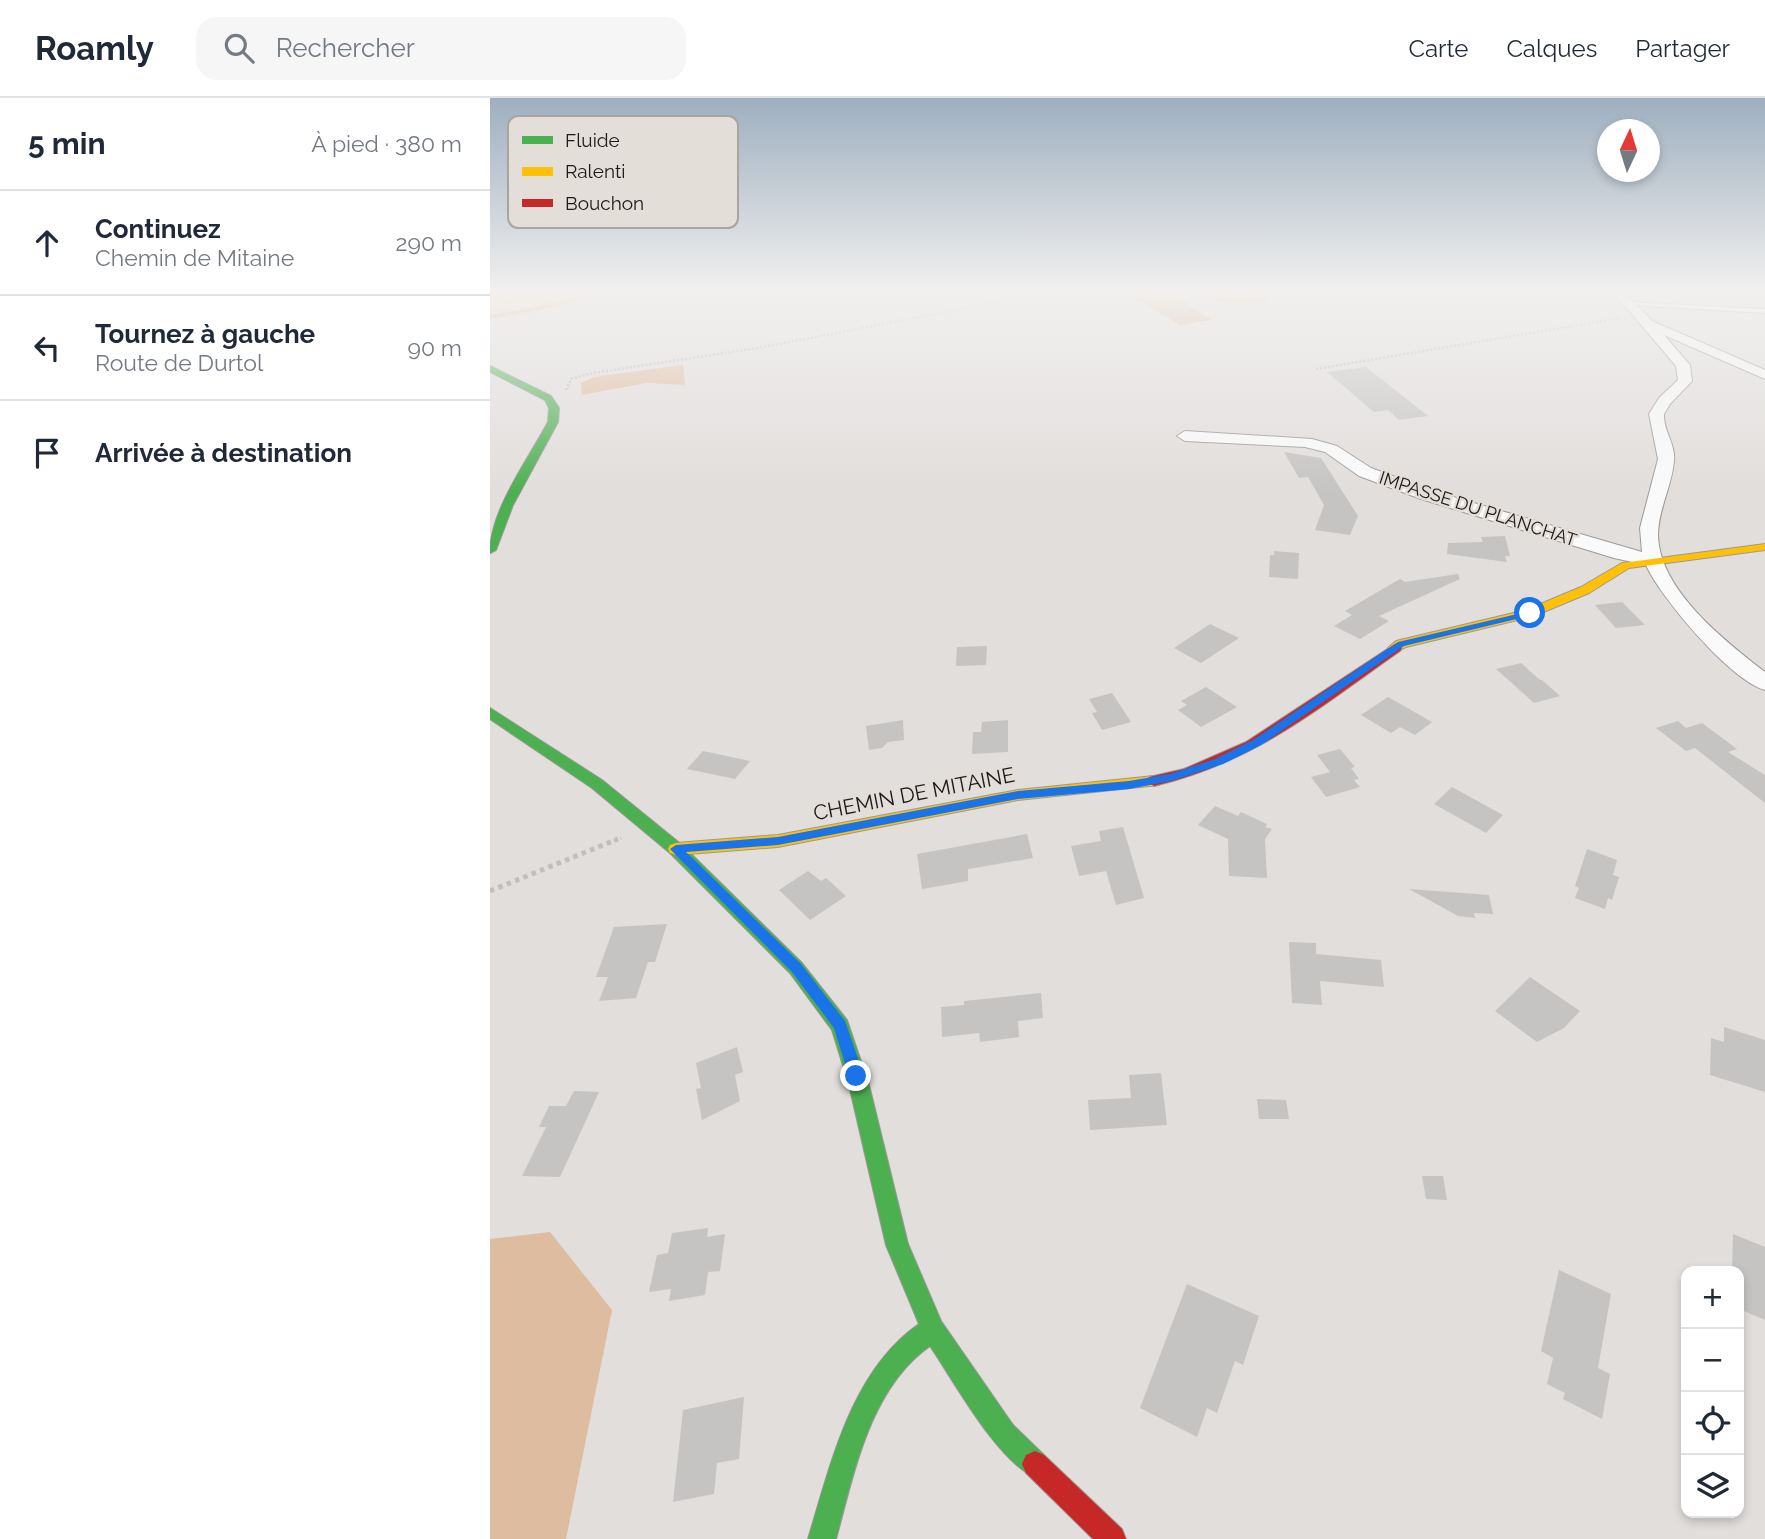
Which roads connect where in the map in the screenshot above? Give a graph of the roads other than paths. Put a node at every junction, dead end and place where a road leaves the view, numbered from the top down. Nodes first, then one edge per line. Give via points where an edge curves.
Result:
1 (1677, 358) edge
2 (1731, 358) edge
3 (490, 369) edge
4 (1765, 375) edge
5 (1185, 436) dead end
6 (1765, 547) edge
7 (490, 550) edge
8 (1651, 560) junction
9 (1765, 683) edge
10 (490, 712) edge
11 (676, 849) junction
12 (933, 1329) junction
13 (822, 1539) edge
14 (1112, 1539) edge

1 - 8 street via 1685,381 1659,407 1656,419 1667,455 1649,535
2 - 4 street
3 - 7 street via 548,398 553,422 508,505
5 - 8 street, IMPASSE DU PLANCHAT via 1306,442 1331,449 1366,472 1427,495
6 - 8 street, CHEMIN DE MITAINE
8 - 9 street via 1690,614
8 - 11 street, CHEMIN DE MITAINE via 1626,565 1585,590 1530,613 1401,644 1257,742 1191,772 1129,785 1018,795 778,841
10 - 11 street via 597,784
11 - 12 street via 796,968 840,1026 859,1085 897,1245
12 - 13 street via 901,1355 876,1391
12 - 14 street via 1004,1434

